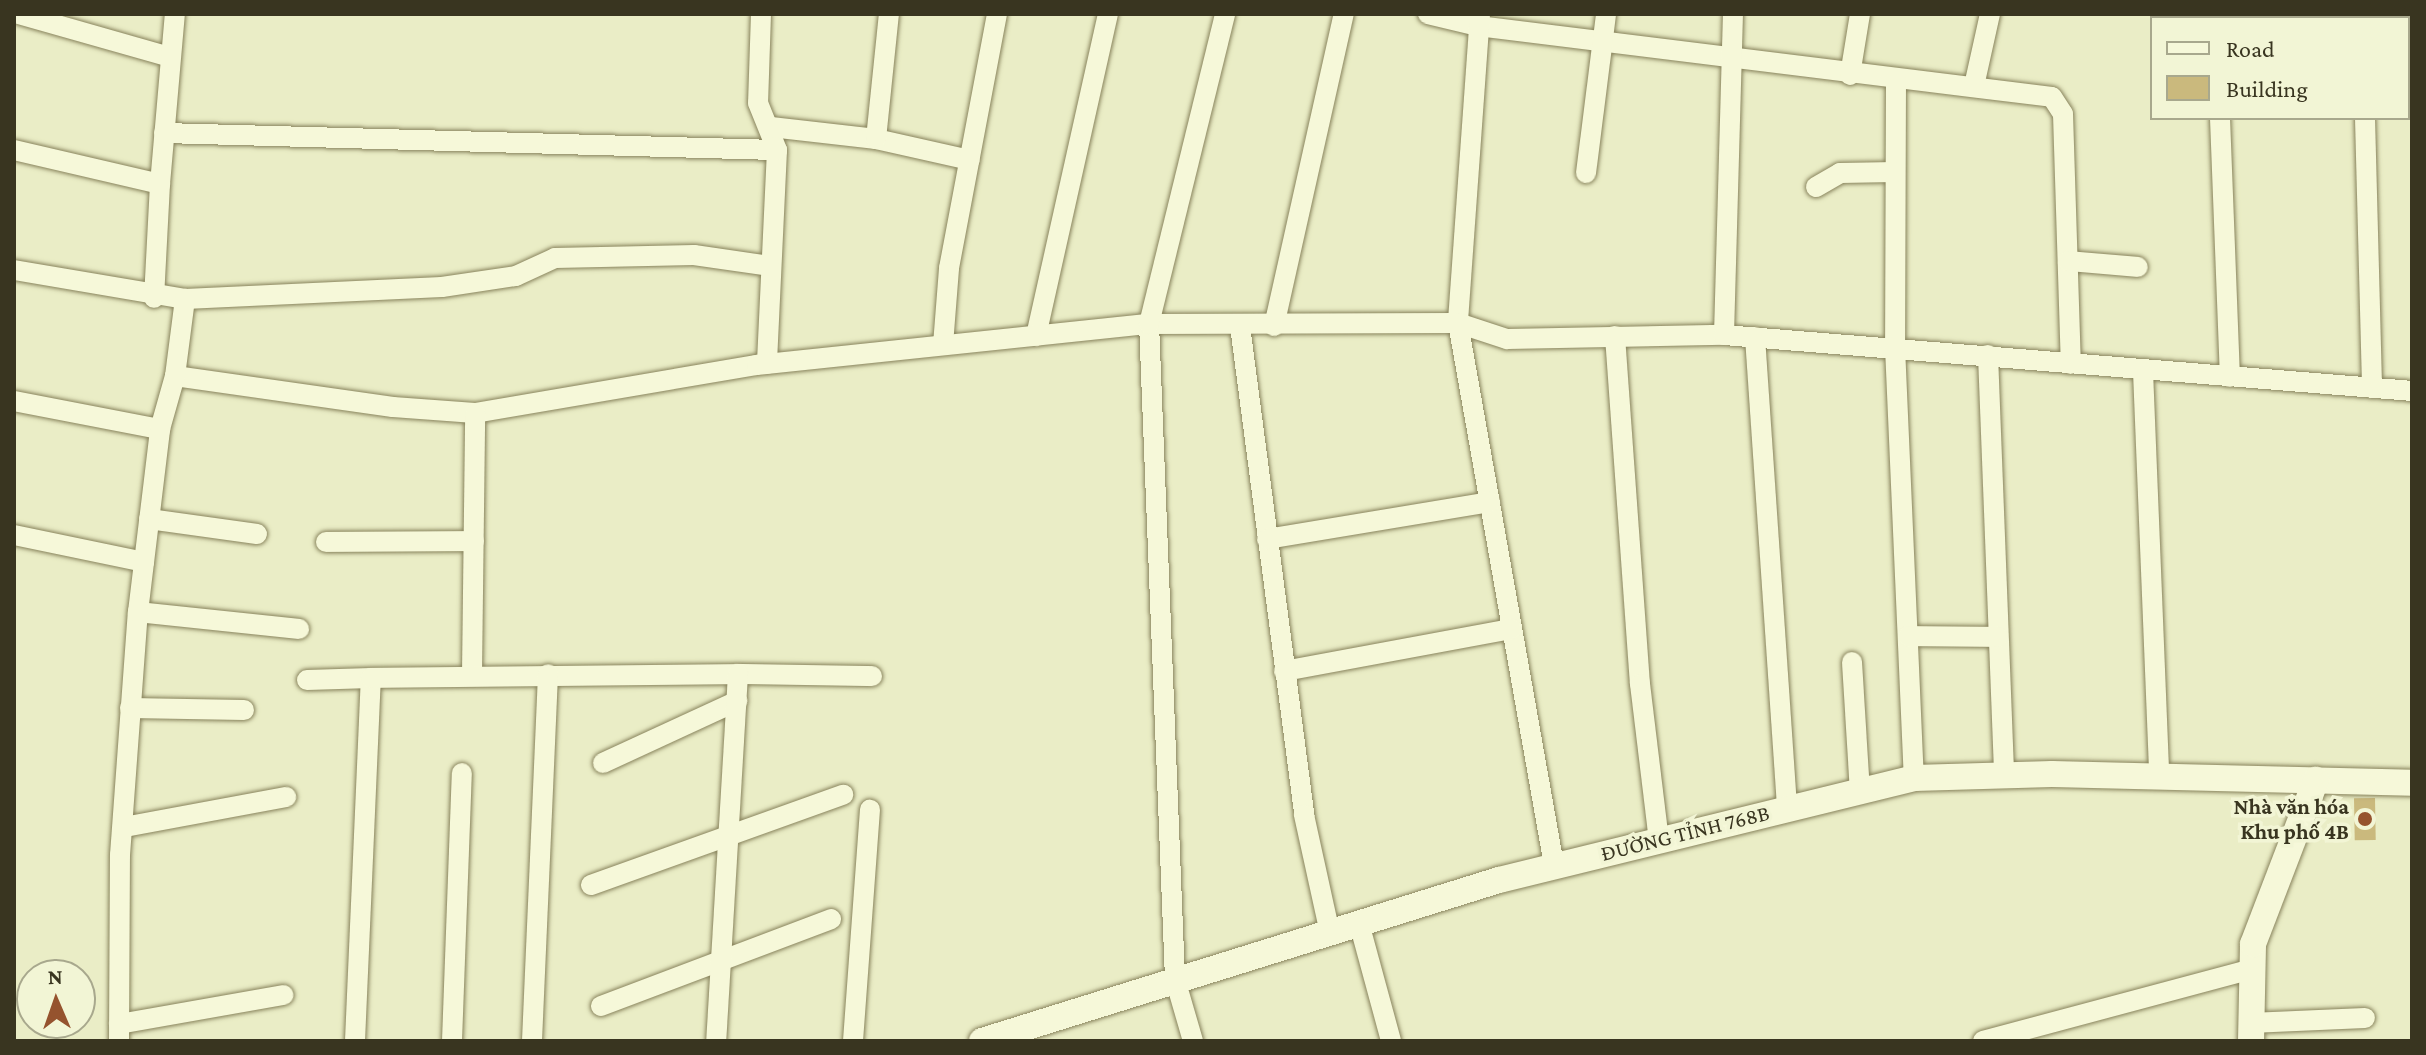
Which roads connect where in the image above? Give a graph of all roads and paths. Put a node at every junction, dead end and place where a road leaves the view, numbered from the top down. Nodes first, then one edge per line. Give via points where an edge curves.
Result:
1 (19, 14) edge
2 (175, 14) edge
3 (761, 14) edge
4 (889, 14) edge
5 (997, 14) edge
6 (1108, 14) edge
7 (1225, 14) edge
8 (1344, 14) edge
9 (1428, 14) edge
10 (1606, 14) edge
11 (1733, 14) edge
12 (1860, 14) edge
13 (1990, 14) edge
14 (1479, 20) edge
15 (1600, 42) junction
16 (170, 57) junction
17 (1728, 58) junction
18 (1850, 75) junction
19 (1896, 80) junction
20 (1974, 86) junction
21 (2220, 120) edge
22 (2365, 120) edge
23 (771, 127) junction
24 (164, 133) junction
25 (876, 139) junction
26 (14, 150) edge
27 (777, 150) junction
28 (970, 160) junction
29 (1895, 172) junction
30 (1586, 173) dead end
31 (160, 184) junction
32 (1816, 187) dead end
33 (2068, 261) junction
34 (769, 266) junction
35 (2138, 267) dead end
36 (14, 270) edge
37 (154, 298) junction
38 (185, 299) junction
39 (1458, 323) junction
40 (1149, 324) junction
41 (1240, 326) junction
42 (1274, 326) junction
43 (1724, 335) junction
44 (1036, 336) junction
45 (1615, 336) junction
46 (1755, 337) junction
47 (943, 345) junction
48 (1895, 347) junction
49 (1988, 355) junction
50 (767, 364) junction
51 (2071, 364) junction
52 (2143, 371) junction
53 (175, 376) junction
54 (2230, 377) junction
55 (2372, 388) junction
56 (2412, 391) edge
57 (14, 401) edge
58 (475, 413) junction
59 (160, 429) junction
60 (1490, 502) junction
61 (149, 519) junction
62 (257, 534) dead end
63 (14, 535) edge
64 (1267, 539) junction
65 (474, 541) junction
66 (326, 542) dead end
67 (144, 562) junction
68 (138, 612) junction
69 (299, 629) dead end
70 (1511, 629) junction
71 (1908, 636) junction
72 (1998, 637) junction
73 (1852, 662) dead end
74 (1284, 671) junction
75 (472, 674) junction
76 (548, 674) junction
77 (738, 674) junction
78 (872, 676) dead end
79 (371, 678) junction
80 (307, 680) dead end
81 (737, 701) junction
82 (130, 708) junction
83 (244, 710) dead end
84 (603, 763) dead end
85 (462, 773) dead end
86 (2004, 775) junction
87 (2159, 776) junction
88 (1914, 778) junction
89 (2316, 780) junction
90 (2412, 783) edge
91 (1860, 791) junction
92 (843, 795) dead end
93 (286, 797) dead end
94 (1787, 808) junction
95 (870, 810) dead end
96 (124, 827) junction
97 (729, 833) junction
98 (1659, 840) junction
99 (1554, 865) junction
100 (591, 885) dead end
101 (831, 919) dead end
102 (1359, 923) junction
103 (1329, 929) junction
104 (721, 961) junction
105 (2252, 969) junction
106 (1175, 979) junction
107 (283, 995) dead end
108 (601, 1006) dead end
109 (2365, 1018) dead end
110 (119, 1032) edge
111 (2250, 1032) edge
112 (992, 1039) edge
113 (355, 1041) edge
114 (452, 1041) edge
115 (532, 1041) edge
116 (716, 1041) edge
117 (853, 1041) edge
118 (1193, 1041) edge
119 (1391, 1041) edge
120 (1983, 1041) edge

1 - 16 street
2 - 16 street
3 - 23 street via 758,103
4 - 25 street
5 - 28 street
6 - 44 street
7 - 40 street
8 - 42 street
9 - 14 street
10 - 15 street
11 - 17 street
12 - 18 street
13 - 20 street
14 - 15 street
14 - 39 street
15 - 17 street
15 - 30 street
16 - 24 street
17 - 18 street
17 - 43 street
18 - 19 street
19 - 20 street
19 - 29 street
20 - 33 street via 2052,97 2062,107
21 - 54 street
22 - 55 street
23 - 25 street
23 - 27 street
24 - 27 street
24 - 31 street
25 - 28 street
26 - 31 street
27 - 34 street
28 - 47 street via 949,268
29 - 32 street via 1840,173
29 - 48 street
31 - 37 street
33 - 35 street
33 - 51 street
34 - 38 street via 694,255 555,258 516,276 442,287
34 - 50 street
36 - 37 street
37 - 38 street
38 - 53 street
39 - 42 street
39 - 45 street via 1507,339
39 - 60 street
40 - 41 street
40 - 44 street
40 - 106 street
41 - 42 street
41 - 64 street
43 - 45 street
43 - 46 street
44 - 47 street
45 - 98 street via 1640,684
46 - 48 street
46 - 94 street
47 - 50 street
48 - 49 street
48 - 71 street
49 - 51 street
49 - 72 street
50 - 58 street
51 - 52 street
52 - 54 street
52 - 87 street
53 - 58 street via 393,407
53 - 59 street
54 - 55 street
55 - 56 street
57 - 59 street
58 - 65 street
59 - 61 street
60 - 64 street
60 - 70 street
61 - 62 street
61 - 67 street
63 - 67 street
64 - 74 street
65 - 66 street
65 - 75 street
67 - 68 street
68 - 69 street
68 - 82 street
70 - 74 street
70 - 99 street
71 - 72 street
71 - 88 street
72 - 86 street
73 - 91 street
74 - 103 street via 1304,815
75 - 76 street
75 - 79 street
76 - 77 street
76 - 115 street
77 - 78 street
77 - 81 street
79 - 80 street
79 - 113 street
81 - 84 street
81 - 97 street
82 - 83 street
82 - 96 street
85 - 114 street
86 - 87 street, ĐƯỜNG TỈNH 768B
86 - 88 street, ĐƯỜNG TỈNH 768B
87 - 89 street, ĐƯỜNG TỈNH 768B
88 - 91 street, ĐƯỜNG TỈNH 768B
89 - 90 street, ĐƯỜNG TỈNH 768B
89 - 105 street via 2253,944
91 - 94 street, ĐƯỜNG TỈNH 768B
92 - 97 street
93 - 96 street
94 - 98 street, ĐƯỜNG TỈNH 768B
95 - 117 street
96 - 110 street
97 - 100 street
97 - 104 street
98 - 99 street, ĐƯỜNG TỈNH 768B
99 - 102 street, ĐƯỜNG TỈNH 768B
101 - 104 street
102 - 103 street, ĐƯỜNG TỈNH 768B
102 - 119 street
103 - 106 street, ĐƯỜNG TỈNH 768B
104 - 108 street
104 - 116 street
105 - 111 street
105 - 120 street
106 - 112 street, ĐƯỜNG TỈNH 768B
106 - 118 street
107 - 110 street
109 - 111 street

